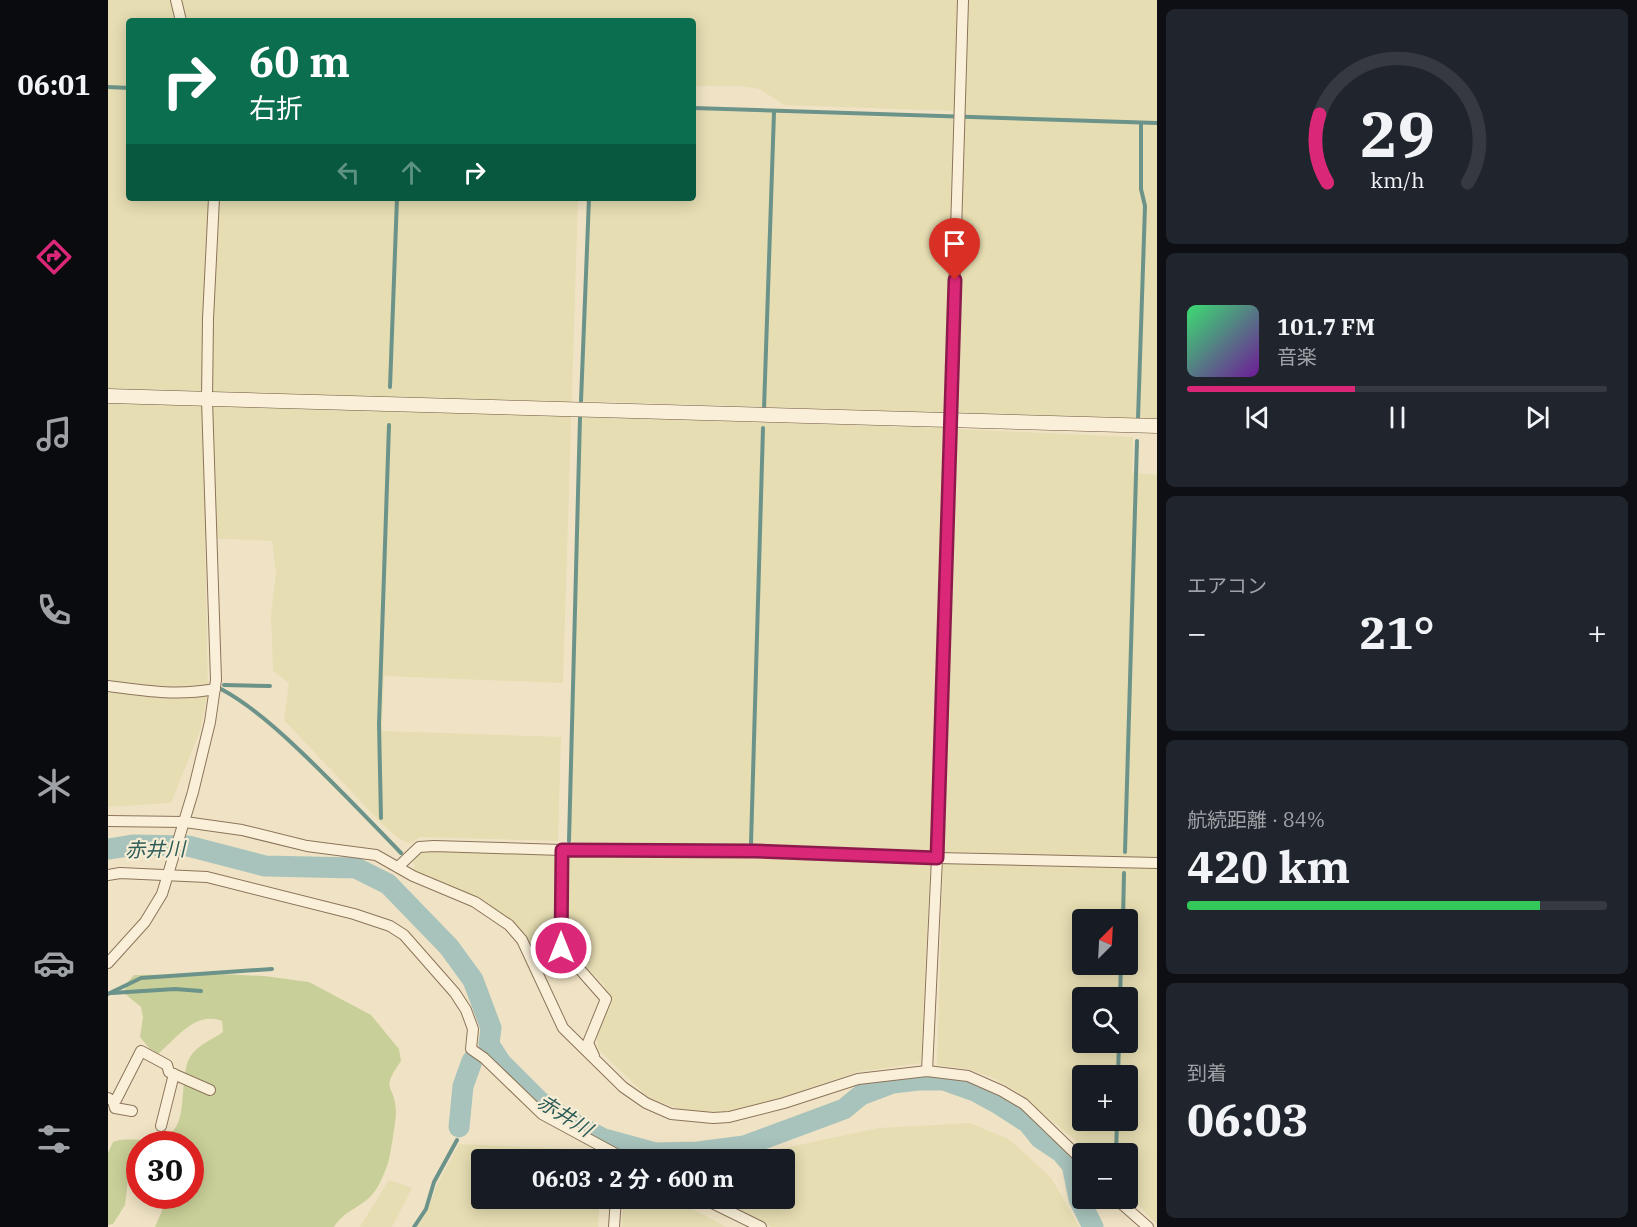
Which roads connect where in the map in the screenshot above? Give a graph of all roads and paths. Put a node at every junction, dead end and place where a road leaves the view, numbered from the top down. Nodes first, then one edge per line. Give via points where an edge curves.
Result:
1 (176, 0) edge
2 (963, 0) edge
3 (180, 18) edge
4 (214, 201) edge
5 (108, 396) edge
6 (207, 400) junction
7 (951, 420) junction
8 (1157, 426) edge
9 (108, 686) edge
10 (214, 689) junction
11 (108, 821) edge
12 (184, 826) junction
13 (562, 850) junction
14 (937, 858) junction
15 (1157, 863) edge
16 (398, 867) junction
17 (170, 871) junction
18 (108, 875) edge
19 (108, 963) edge
20 (597, 1063) junction
21 (927, 1071) junction
22 (174, 1074) junction
23 (210, 1090) dead end
24 (110, 1100) edge
25 (132, 1111) dead end
26 (160, 1126) dead end
27 (606, 1149) edge
28 (1072, 1150) edge
29 (615, 1209) edge
30 (724, 1209) edge
31 (1128, 1209) edge
32 (614, 1227) edge
33 (761, 1227) edge
34 (1148, 1227) edge

1 - 3 street
2 - 7 street
4 - 6 street
5 - 6 street
6 - 7 street
6 - 10 street
7 - 8 street
7 - 14 street
9 - 10 street via 156,692 195,693
10 - 12 street via 210,722
11 - 12 street
12 - 16 street via 242,830 307,846 376,855
12 - 17 street
13 - 14 street via 756,851
13 - 16 street via 419,847
13 - 20 street via 561,948 606,999 588,1043
14 - 15 street
14 - 21 street
16 - 20 street via 436,888 475,902 509,925 522,940 563,1028
17 - 18 street
17 - 19 street via 151,914
17 - 27 street via 207,877 390,926 404,935 455,993 473,1029 471,1049 542,1114
20 - 21 street via 646,1103 672,1114 713,1118 750,1112 858,1079
21 - 28 street via 968,1076 1009,1095 1024,1104
22 - 23 street
22 - 24 street via 167,1065 141,1051 116,1100
22 - 26 street
24 - 25 street via 115,1108
29 - 32 street
30 - 33 street
31 - 34 street

